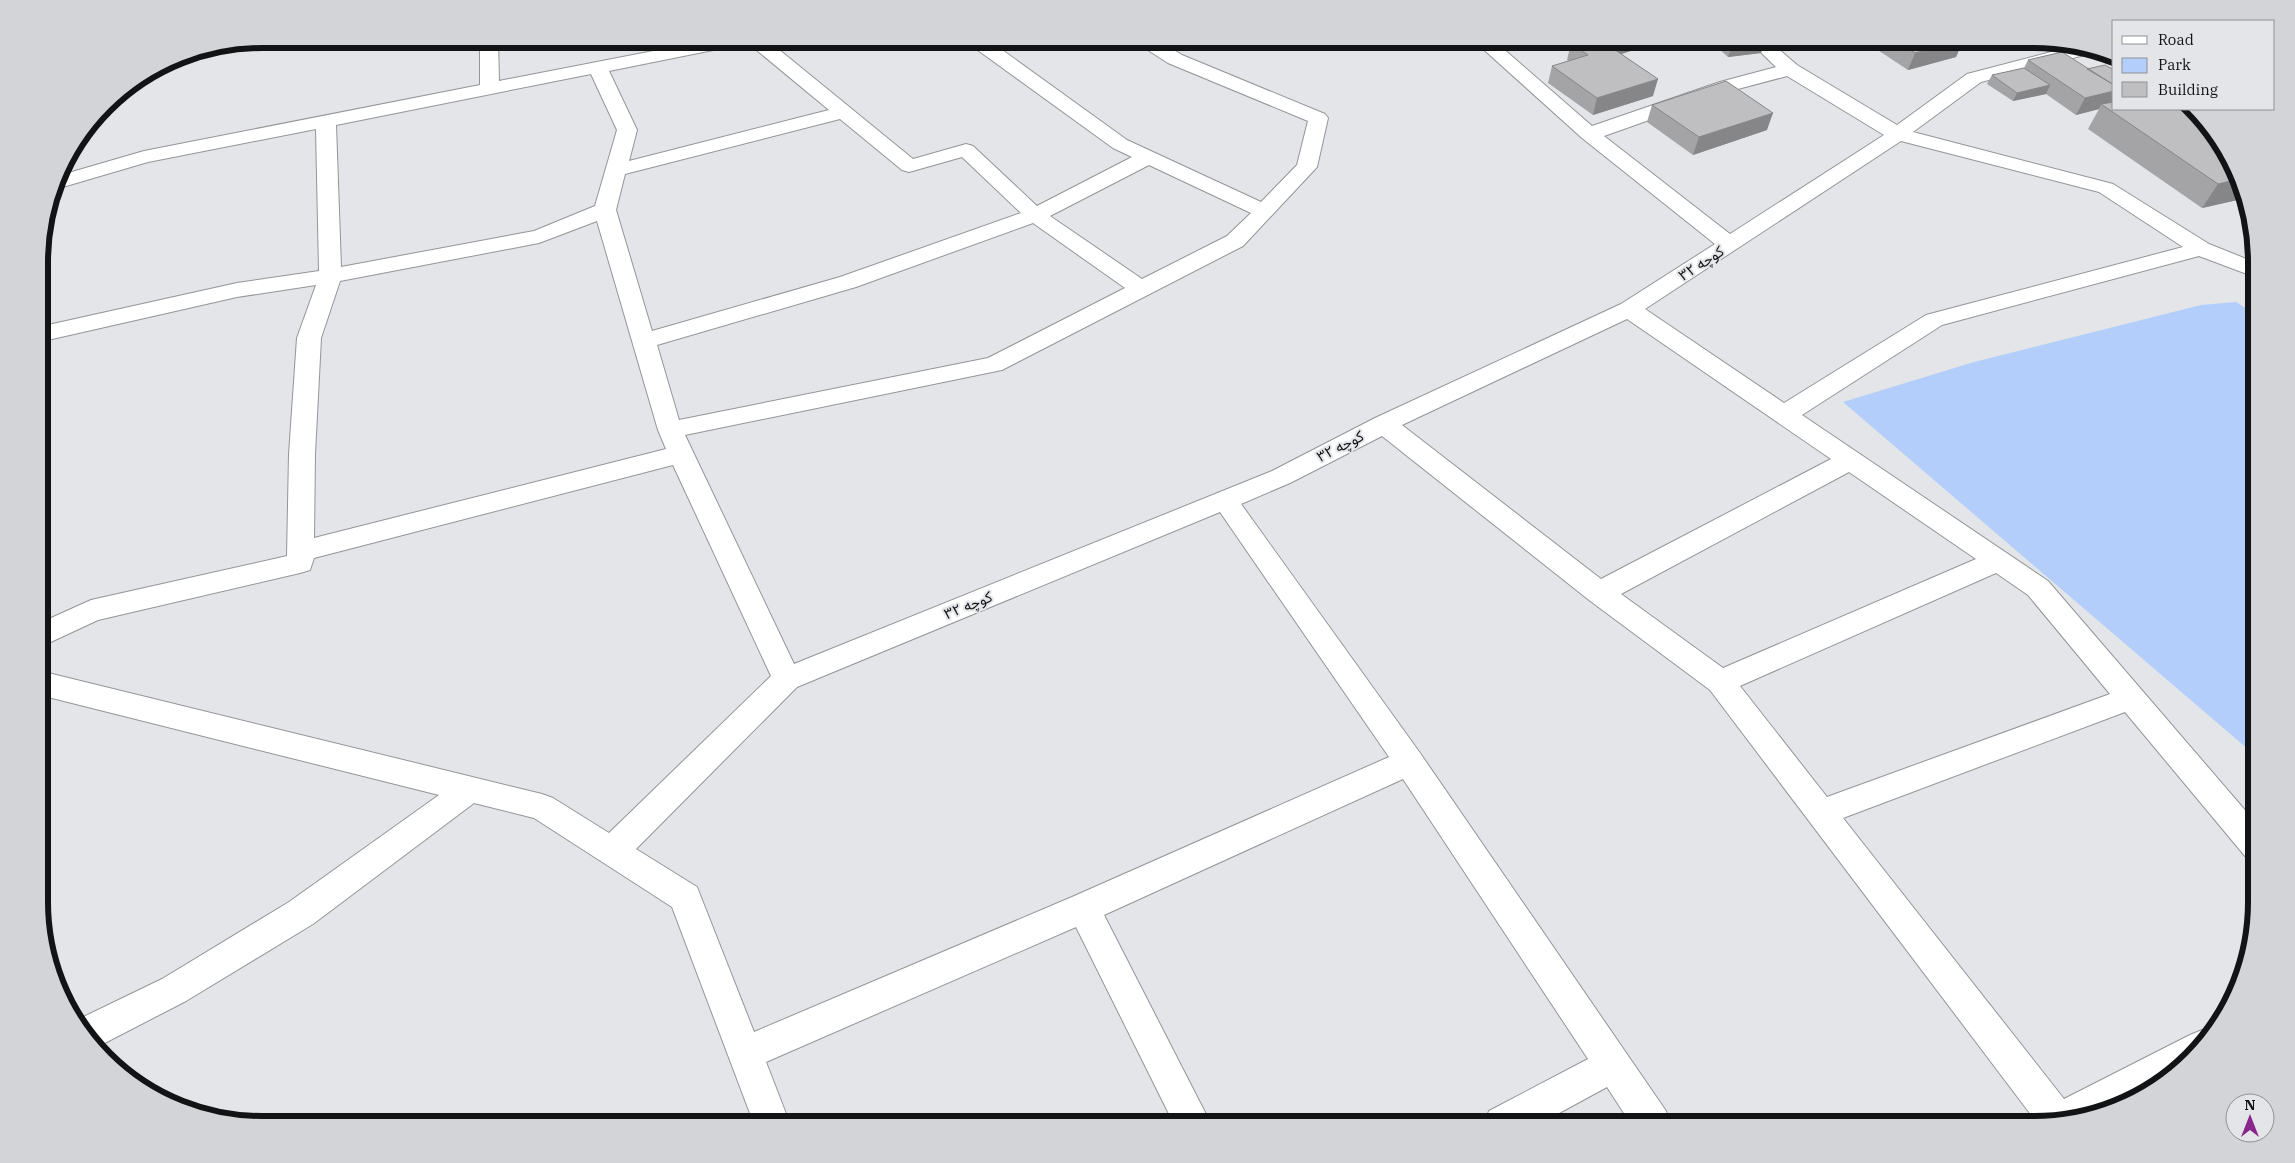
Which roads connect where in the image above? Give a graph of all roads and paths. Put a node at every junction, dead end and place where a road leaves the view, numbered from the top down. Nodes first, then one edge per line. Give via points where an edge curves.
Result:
1 (489, 48) edge
2 (697, 48) edge
3 (766, 48) edge
4 (987, 48) edge
5 (1158, 48) edge
6 (1491, 48) edge
7 (1766, 48) edge
8 (2075, 52) edge
9 (598, 68) junction
10 (1790, 69) junction
11 (490, 88) junction
12 (843, 112) junction
13 (326, 120) junction
14 (1589, 134) junction
15 (1897, 134) junction
16 (1149, 157) junction
17 (616, 170) junction
18 (63, 181) edge
19 (605, 210) junction
20 (1264, 211) junction
21 (1035, 215) junction
22 (1729, 244) junction
23 (2201, 249) junction
24 (2248, 268) edge
25 (330, 276) junction
26 (1141, 289) junction
27 (1629, 309) junction
28 (48, 333) edge
29 (644, 341) junction
30 (1783, 415) junction
31 (1384, 424) junction
32 (670, 430) junction
33 (680, 454) junction
34 (1850, 460) junction
35 (1225, 500) junction
36 (300, 552) junction
37 (1997, 561) junction
38 (1599, 592) junction
39 (48, 632) edge
40 (787, 679) junction
41 (1720, 682) junction
42 (48, 685) edge
43 (2131, 698) junction
44 (1409, 762) junction
45 (470, 789) junction
46 (1820, 813) junction
47 (2248, 837) edge
48 (612, 851) junction
49 (1084, 908) junction
50 (91, 1031) edge
51 (745, 1054) junction
52 (2177, 1060) edge
53 (1613, 1065) junction
54 (2082, 1110) edge
55 (2052, 1115) edge
56 (769, 1116) edge
57 (1189, 1116) edge
58 (1517, 1116) edge
59 (1647, 1116) edge

1 - 11 street
2 - 9 street
3 - 12 street
4 - 16 street via 1120,144
5 - 20 street via 1175,59 1318,118 1307,167
6 - 14 street
7 - 10 street
8 - 15 street, کوچه ۳۲ via 1974,78
9 - 11 street
9 - 17 street via 627,130
10 - 14 street via 1728,86
10 - 15 street
11 - 13 street
12 - 17 street
12 - 21 street via 909,166 966,150
13 - 18 street via 144,157
13 - 25 street
14 - 22 street
15 - 22 street, کوچه ۳۲
15 - 23 street via 2106,188
16 - 20 street
16 - 21 street
17 - 19 street
19 - 25 street via 539,236
19 - 29 street
20 - 26 street via 1235,241
21 - 26 street
21 - 29 street via 848,282
22 - 27 street, کوچه ۳۲
23 - 24 street
23 - 30 street via 1934,320
25 - 28 street via 237,290
25 - 36 street via 309,338
26 - 32 street via 994,364
27 - 30 street
27 - 31 street, کوچه ۳۲
29 - 32 street
30 - 34 street
31 - 35 street, کوچه ۳۲ via 1281,477
31 - 38 street
32 - 33 street
33 - 36 street
33 - 40 street
34 - 37 street
34 - 38 street
35 - 40 street, کوچه ۳۲
35 - 44 street
36 - 39 street via 300,563 91,611
37 - 41 street
37 - 43 street via 2038,588
38 - 41 street
40 - 48 street, کوچه ۳۲
41 - 46 street
42 - 45 street
43 - 46 street
43 - 47 street
44 - 49 street
44 - 53 street
45 - 48 street via 542,807
45 - 50 street via 301,913 174,990
46 - 55 street
48 - 51 street via 685,897
49 - 51 street
49 - 57 street
51 - 56 street
52 - 54 street
53 - 58 street
53 - 59 street

